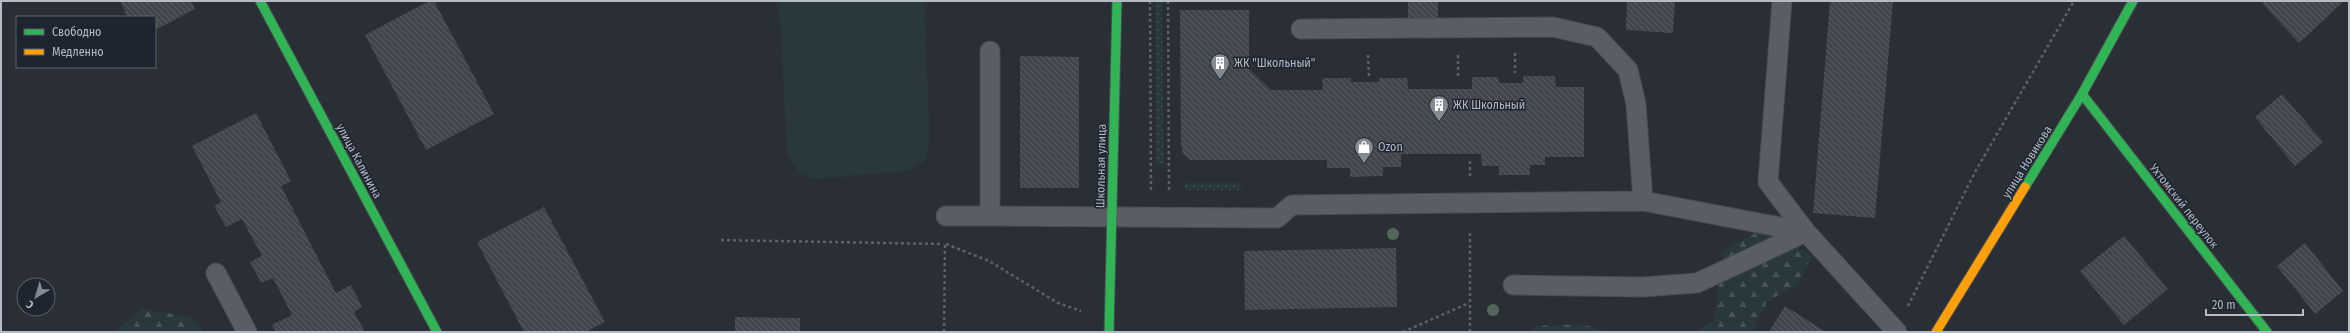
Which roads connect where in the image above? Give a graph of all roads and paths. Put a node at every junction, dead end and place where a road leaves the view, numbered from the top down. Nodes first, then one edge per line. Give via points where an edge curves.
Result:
1 (260, 1) edge
2 (1116, 1) edge
3 (1150, 1) edge
4 (1168, 1) edge
5 (1782, 1) edge
6 (2074, 1) edge
7 (2133, 1) edge
8 (1301, 29) dead end
9 (1458, 50) dead end
10 (1515, 50) dead end
11 (990, 51) dead end
12 (1368, 51) dead end
13 (1515, 73) dead end
14 (1368, 78) dead end
15 (1458, 78) dead end
16 (2082, 94) junction
17 (1151, 197) dead end
18 (1169, 197) dead end
19 (1643, 201) junction
20 (946, 216) joint
21 (990, 216) junction
22 (1112, 217) junction
23 (1806, 232) junction
24 (721, 240) dead end
25 (945, 244) junction
26 (1470, 248) dead end
27 (216, 273) dead end
28 (1513, 285) dead end
29 (1469, 302) junction
30 (1085, 312) dead end
31 (1905, 312) dead end
32 (247, 332) edge
33 (437, 332) edge
34 (944, 332) edge
35 (1109, 332) edge
36 (1403, 332) edge
37 (1470, 332) edge
38 (1897, 332) edge
39 (1936, 332) edge
40 (2267, 332) edge

1 - 33 street, улица Калинина
2 - 22 street, Школьная улица
3 - 17 path
4 - 18 path
5 - 23 lane via 1768,182
6 - 31 path via 1975,172
7 - 16 street, улица Новикова
8 - 19 lane via 1553,27 1597,38 1628,70 1636,104
9 - 15 path
10 - 13 path
11 - 21 lane
12 - 14 path
16 - 39 street, улица Новикова
16 - 40 street, Ухтомский переулок
19 - 22 lane via 1292,205 1277,218
19 - 23 lane
20 - 21 lane
20 - 25 path
21 - 22 lane
22 - 35 street, Школьная улица
23 - 28 lane via 1697,283 1642,287
23 - 38 lane
24 - 25 path
25 - 30 path via 989,261 1058,304
25 - 34 path
26 - 29 path
27 - 32 lane
29 - 36 path
29 - 37 path

